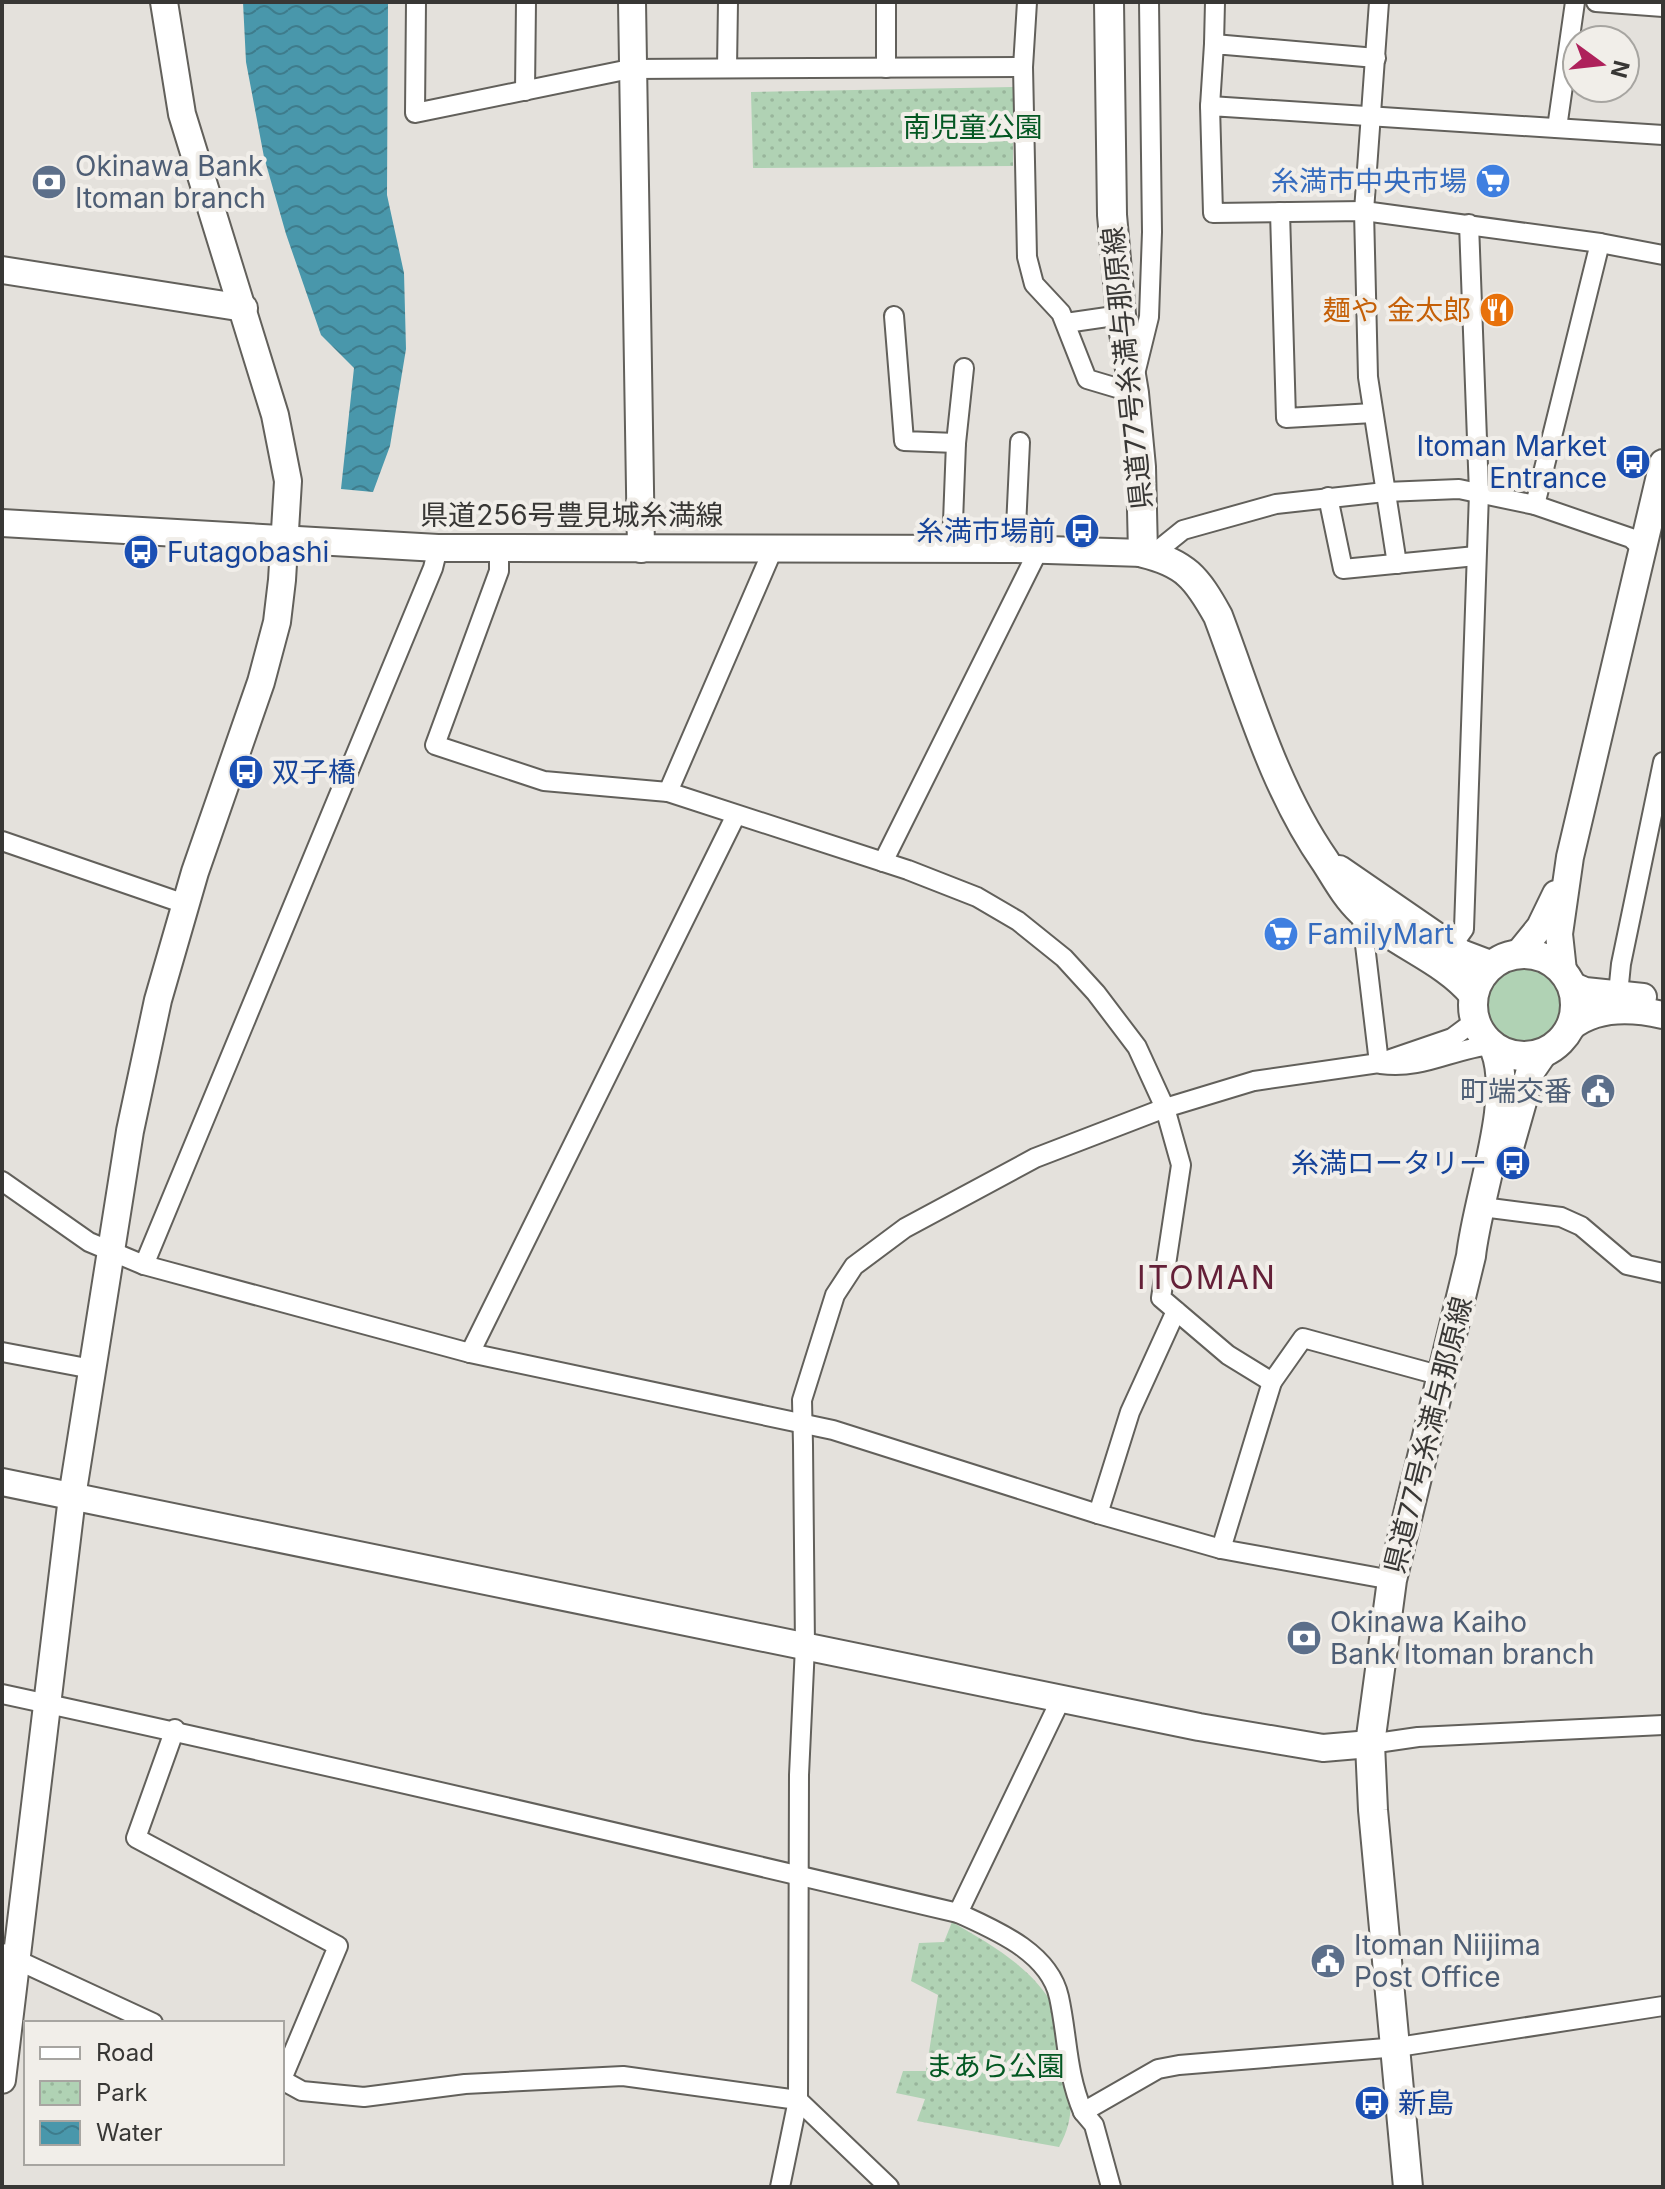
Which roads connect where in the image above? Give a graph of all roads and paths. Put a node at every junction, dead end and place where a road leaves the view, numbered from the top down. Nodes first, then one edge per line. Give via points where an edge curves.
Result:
1 (164, 2) edge
2 (416, 2) edge
3 (526, 2) edge
4 (632, 2) edge
5 (728, 2) edge
6 (886, 2) edge
7 (1027, 2) edge
8 (1109, 2) edge
9 (1149, 2) edge
10 (1215, 2) edge
11 (1379, 2) edge
12 (1575, 2) edge
13 (1596, 2) edge
14 (1663, 7) edge
15 (1214, 44) junction
16 (1376, 58) junction
17 (1023, 67) junction
18 (727, 68) junction
19 (886, 68) junction
20 (630, 69) junction
21 (525, 91) junction
22 (1210, 106) junction
23 (1373, 114) junction
24 (1557, 128) junction
25 (1663, 135) edge
26 (1364, 211) junction
27 (1280, 212) junction
28 (1469, 224) junction
29 (1600, 243) junction
30 (1663, 255) edge
31 (2, 270) edge
32 (244, 308) junction
33 (1121, 315) junction
34 (894, 316) dead end
35 (1066, 323) junction
36 (964, 368) dead end
37 (1133, 387) junction
38 (1373, 413) junction
39 (1020, 442) dead end
40 (956, 443) junction
41 (1663, 463) edge
42 (1385, 492) junction
43 (1479, 493) junction
44 (1328, 497) junction
45 (1535, 505) junction
46 (2, 523) edge
47 (284, 540) junction
48 (774, 547) junction
49 (438, 548) junction
50 (952, 548) junction
51 (499, 549) junction
52 (641, 549) junction
53 (1027, 549) junction
54 (1147, 554) junction
55 (1653, 554) edge
56 (1476, 556) junction
57 (1397, 564) junction
58 (1663, 762) edge
59 (668, 792) junction
60 (736, 815) junction
61 (2, 841) edge
62 (1570, 857) junction
63 (1325, 861) junction
64 (883, 862) junction
65 (188, 905) junction
66 (1361, 911) junction
67 (1451, 947) junction
68 (1519, 953) junction
69 (1490, 965) junction
70 (1567, 978) junction
71 (1618, 994) junction
72 (1663, 1000) edge
73 (1474, 1008) junction
74 (1663, 1015) edge
75 (1571, 1027) junction
76 (1493, 1048) junction
77 (1542, 1054) junction
78 (1379, 1063) junction
79 (1165, 1108) junction
80 (2, 1181) edge
81 (1490, 1208) junction
82 (109, 1253) junction
83 (1471, 1256) junction
84 (144, 1265) junction
85 (1663, 1273) edge
86 (1176, 1311) junction
87 (2, 1352) edge
88 (470, 1353) junction
89 (92, 1369) junction
90 (1442, 1376) junction
91 (1272, 1382) junction
92 (801, 1424) junction
93 (2, 1482) edge
94 (72, 1497) junction
95 (1098, 1514) junction
96 (1221, 1549) junction
97 (1392, 1580) junction
98 (805, 1646) junction
99 (2, 1694) edge
100 (1061, 1699) junction
101 (49, 1704) junction
102 (1663, 1725) edge
103 (175, 1729) junction
104 (1370, 1744) junction
105 (798, 1875) junction
106 (958, 1913) junction
107 (10, 1956) edge
108 (1663, 2006) edge
109 (149, 2021) edge
110 (1398, 2047) junction
111 (284, 2075) edge
112 (2, 2080) edge
113 (284, 2081) edge
114 (798, 2100) junction
115 (1083, 2112) junction
116 (780, 2187) edge
117 (889, 2187) edge
118 (1111, 2187) edge
119 (1408, 2187) edge

1 - 32 street via 182,114
2 - 21 street via 415,113
3 - 21 street
4 - 20 street
5 - 18 street
6 - 19 street
7 - 17 street
8 - 33 main road, 県道77号糸満与那原線 via 1112,215
9 - 37 street via 1149,317
10 - 15 street
11 - 16 street
12 - 24 street
13 - 14 street
15 - 16 street
15 - 22 street
16 - 23 street
17 - 19 street
17 - 35 street via 1027,257 1034,284
18 - 19 street
18 - 20 street
20 - 21 street
20 - 52 street
22 - 23 street
22 - 27 street via 1213,213
23 - 24 street
23 - 26 street
24 - 25 street
26 - 27 street
26 - 28 street
26 - 38 street
27 - 38 street via 1286,418
28 - 29 street
28 - 43 street
29 - 30 street
29 - 45 street
31 - 32 street
32 - 47 street via 288,481
33 - 35 street
33 - 37 main road, 県道77号糸満与那原線
34 - 40 street via 904,441
35 - 37 street via 1087,379
36 - 40 street
37 - 54 main road, 県道77号糸満与那原線
38 - 42 street
39 - 53 street
40 - 50 street
41 - 55 street
42 - 43 street
42 - 44 street
42 - 57 street
43 - 45 street
43 - 56 street
44 - 54 street via 1276,504 1183,530
44 - 57 street via 1343,569
45 - 55 street via 1631,538
46 - 47 street, 県道256号豊見城糸満線
47 - 49 street, 県道256号豊見城糸満線
47 - 65 street via 277,622
48 - 50 street, 県道256号豊見城糸満線
48 - 52 street, 県道256号豊見城糸満線
48 - 59 street
49 - 51 street, 県道256号豊見城糸満線
49 - 84 street
50 - 53 street, 県道256号豊見城糸満線
51 - 52 street, 県道256号豊見城糸満線
51 - 59 street via 499,571 435,745 544,781
53 - 54 street, 県道256号豊見城糸満線
53 - 64 street
54 - 63 main road via 1173,560 1206,594 1289,801
55 - 62 street
56 - 57 street
56 - 67 street via 1464,929
58 - 71 street
59 - 60 street
60 - 64 street
60 - 88 street
61 - 65 street
62 - 68 street via 1540,927
62 - 70 street via 1559,934
63 - 66 main road
63 - 67 main road
64 - 79 street via 977,897 1064,958 1137,1047
65 - 82 street via 158,1000
66 - 73 main road via 1437,963
66 - 78 street
67 - 69 main road
68 - 69 main road
68 - 70 main road via 1551,961
69 - 73 main road
70 - 71 street
70 - 75 main road via 1575,1013
71 - 72 street
73 - 76 main road
73 - 78 street via 1452,1038
74 - 75 street via 1598,1012
75 - 77 main road
76 - 77 main road via 1513,1056
76 - 78 street via 1472,1047 1417,1066
76 - 83 main road, 県道77号糸満与那原線 via 1503,1082
77 - 81 main road, 県道77号糸満与那原線 via 1531,1070
78 - 79 street via 1254,1081
79 - 86 street via 1181,1165 1161,1298
79 - 92 street via 1035,1158 865,1255 835,1295 802,1400
80 - 82 street
81 - 83 main road, 県道77号糸満与那原線
81 - 85 street via 1561,1217 1581,1226 1627,1265
82 - 84 street
82 - 89 street
83 - 90 main road, 県道77号糸満与那原線
84 - 88 street
86 - 91 street via 1228,1355
86 - 95 street via 1130,1412
87 - 89 street
88 - 92 street
89 - 94 street
90 - 91 street via 1303,1338
90 - 97 main road, 県道77号糸満与那原線
91 - 96 street
92 - 95 street via 874,1441
92 - 98 street
93 - 94 street
94 - 98 street
94 - 101 street
95 - 96 street
96 - 97 street
97 - 104 main road, 県道77号糸満与那原線
98 - 100 street
98 - 105 street
99 - 101 street
100 - 104 street via 1310,1747
100 - 106 street
101 - 103 street
101 - 107 street
102 - 104 street
103 - 105 street
103 - 111 street via 136,1838 338,1946
104 - 110 main road, 県道77号糸満与那原線
105 - 106 street
105 - 114 street
106 - 115 street via 1009,1937 1049,1979 1058,1994 1070,2080
107 - 109 street
107 - 112 street
108 - 110 street
110 - 115 street via 1158,2069
110 - 119 main road, 県道77号糸満与那原線
113 - 114 street via 302,2091 364,2097 465,2084 623,2076
114 - 116 street
114 - 117 street
115 - 118 street via 1094,2125

